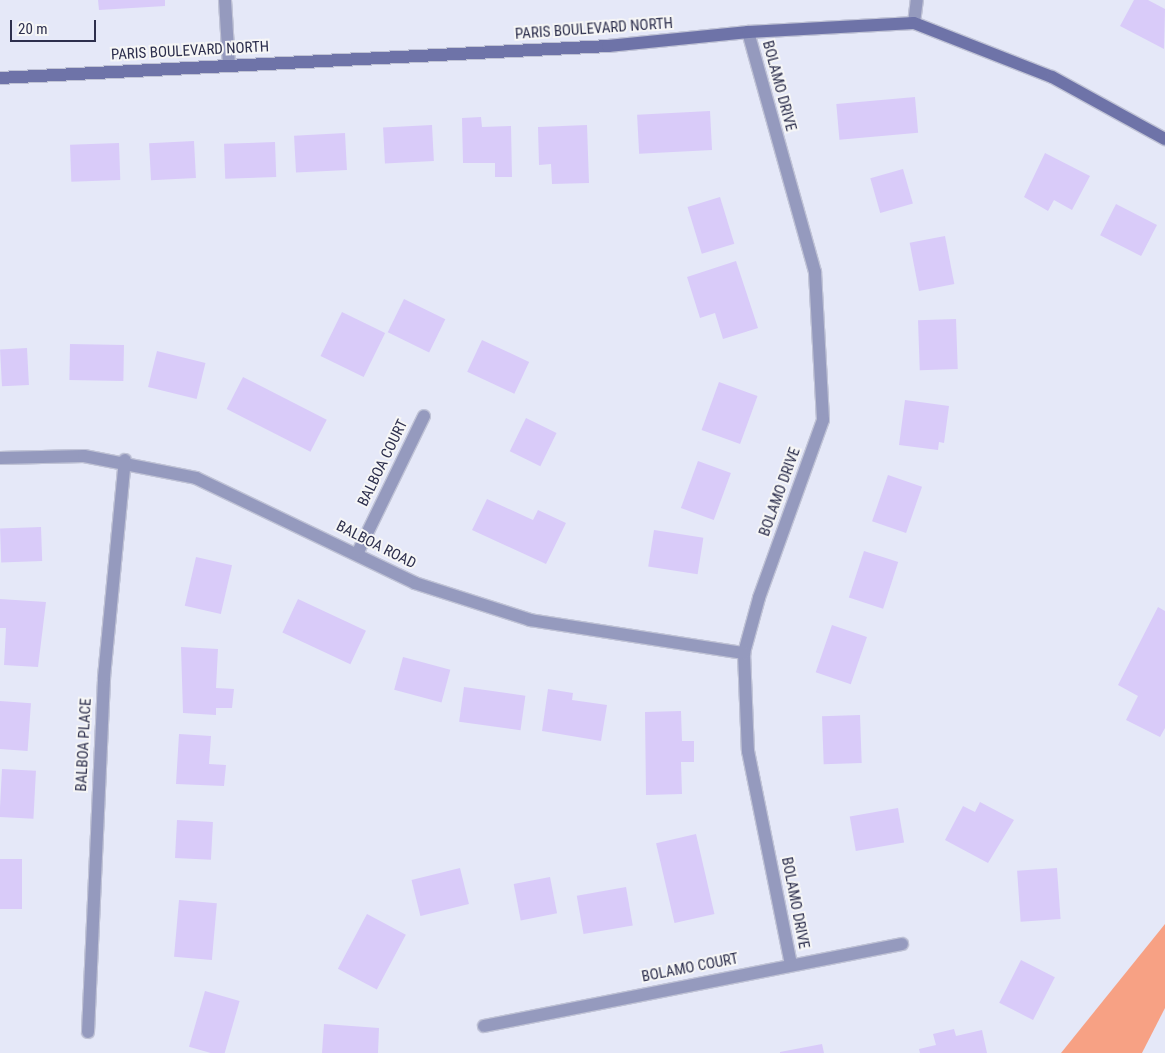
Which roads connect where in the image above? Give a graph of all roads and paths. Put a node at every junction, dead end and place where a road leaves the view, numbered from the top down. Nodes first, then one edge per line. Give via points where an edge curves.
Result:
1 (225, 0) edge
2 (917, 0) edge
3 (914, 23) junction
4 (748, 32) junction
5 (229, 65) junction
6 (0, 78) edge
7 (1165, 139) edge
8 (424, 416) dead end
9 (0, 458) edge
10 (125, 460) junction
11 (358, 552) junction
12 (744, 653) junction
13 (902, 944) dead end
14 (791, 964) junction
15 (484, 1026) dead end
16 (88, 1032) dead end

1 - 5 street
2 - 3 street
3 - 4 street, PARIS BOULEVARD NORTH
3 - 7 street, PARIS BOULEVARD NORTH via 1052,77
4 - 5 street, PARIS BOULEVARD NORTH via 608,46
4 - 12 street, BOLAMO DRIVE via 816,272 823,420 759,598
5 - 6 street, PARIS BOULEVARD NORTH
8 - 11 street, BALBOA COURT
9 - 10 street, BALBOA ROAD via 84,456
10 - 11 street, BALBOA ROAD via 230,491
10 - 16 street, BALBOA PLACE via 104,677
11 - 12 street, BALBOA ROAD via 415,583 530,620
12 - 14 street, BOLAMO DRIVE via 748,750
13 - 14 street, BOLAMO COURT
14 - 15 street, BOLAMO COURT

